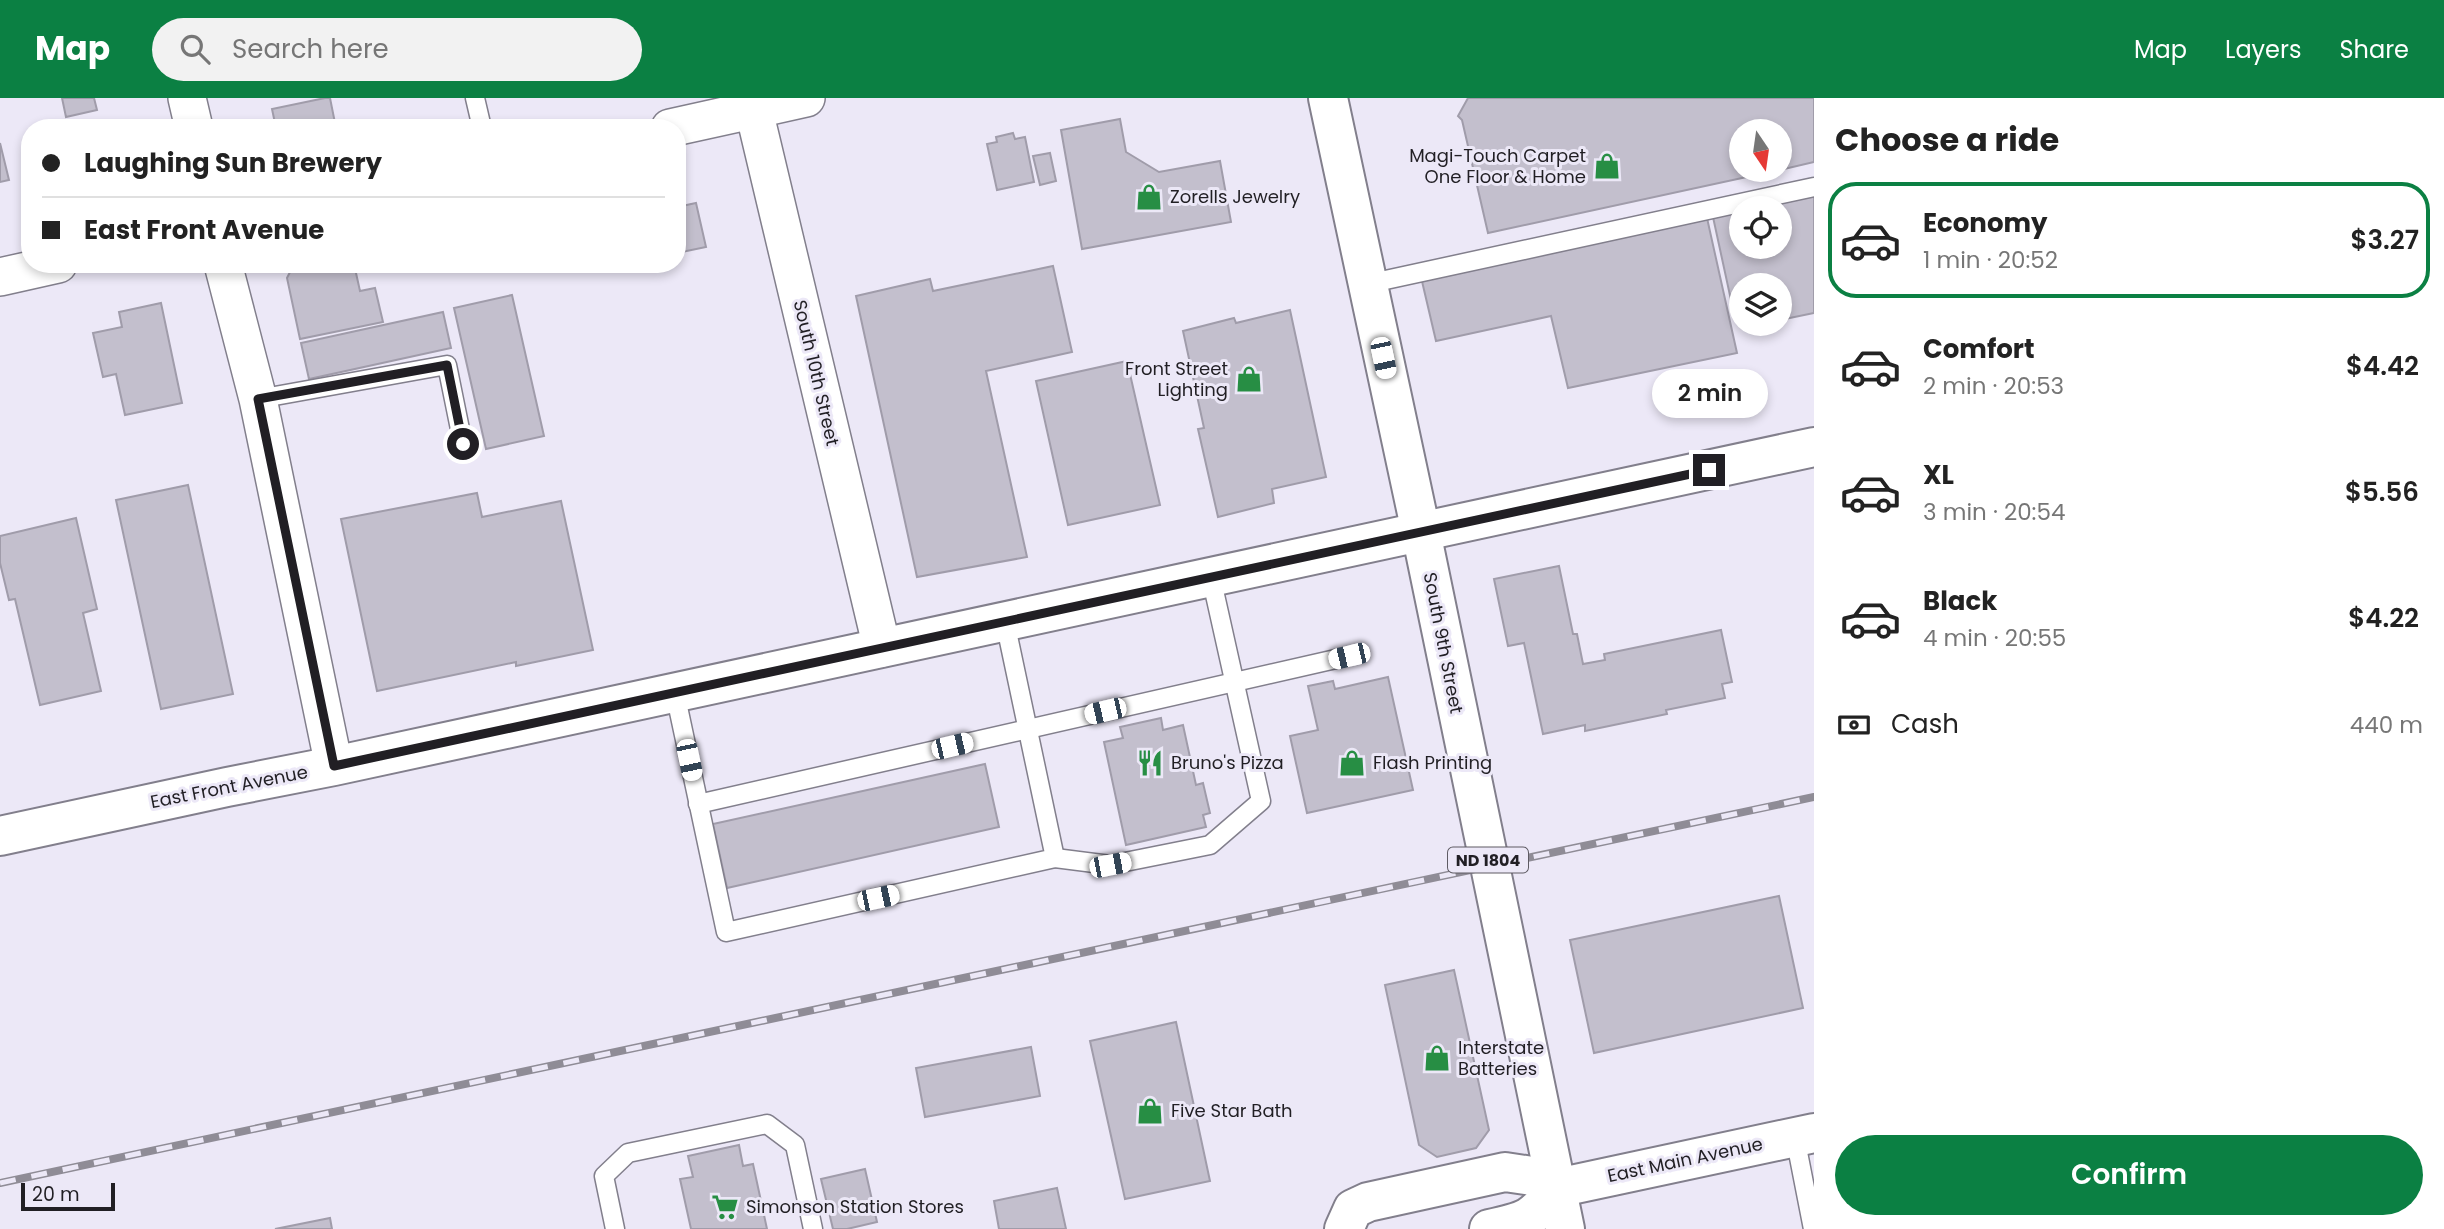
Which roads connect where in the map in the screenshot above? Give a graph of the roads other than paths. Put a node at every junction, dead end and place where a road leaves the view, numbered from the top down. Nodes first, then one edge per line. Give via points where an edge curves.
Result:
1 (187, 98) edge
2 (475, 98) edge
3 (806, 98) edge
4 (1328, 98) edge
5 (752, 104) edge
6 (192, 119) edge
7 (480, 119) edge
8 (686, 123) edge
9 (1814, 187) edge
10 (21, 272) edge
11 (225, 273) edge
12 (0, 277) edge
13 (1367, 284) junction
14 (258, 399) junction
15 (463, 444) dead end
16 (1814, 447) edge
17 (1421, 531) junction
18 (1211, 577) junction
19 (1005, 622) junction
20 (882, 648) junction
21 (1349, 656) dead end
22 (1235, 682) junction
23 (675, 693) junction
24 (1028, 728) junction
25 (334, 766) junction
26 (698, 804) junction
27 (0, 836) edge
28 (1055, 858) junction
29 (1805, 1135) edge
30 (1557, 1188) junction
31 (615, 1229) edge
32 (813, 1229) edge
33 (1344, 1229) edge
34 (1489, 1229) edge
35 (1566, 1229) edge
36 (1813, 1229) edge

1 - 6 street
2 - 7 lane
3 - 5 street
4 - 13 street, South 9th Street / ND 1804
5 - 8 street
5 - 20 street, South 10th Street
9 - 13 lane
10 - 12 street
11 - 14 street
13 - 17 street, South 9th Street / ND 1804
14 - 15 lane via 447,365
14 - 25 street
16 - 17 street, East Front Avenue
17 - 18 street, East Front Avenue
17 - 30 street, South 9th Street / ND 1804
18 - 19 street, East Front Avenue
18 - 22 lane
19 - 20 street, East Front Avenue
19 - 24 lane
20 - 23 street, East Front Avenue
21 - 22 lane
22 - 24 lane
22 - 28 lane via 1261,800 1210,845 1110,865
23 - 25 street, East Front Avenue
23 - 26 lane
24 - 26 lane
24 - 28 lane
25 - 27 street, East Front Avenue
26 - 28 lane via 726,932
29 - 30 street, East Main Avenue
29 - 36 lane
30 - 33 street via 1532,1175 1505,1172 1368,1202 1353,1209
30 - 34 street via 1532,1216
30 - 35 street, ND 1804
31 - 32 lane via 604,1176 628,1153 767,1124 795,1145

